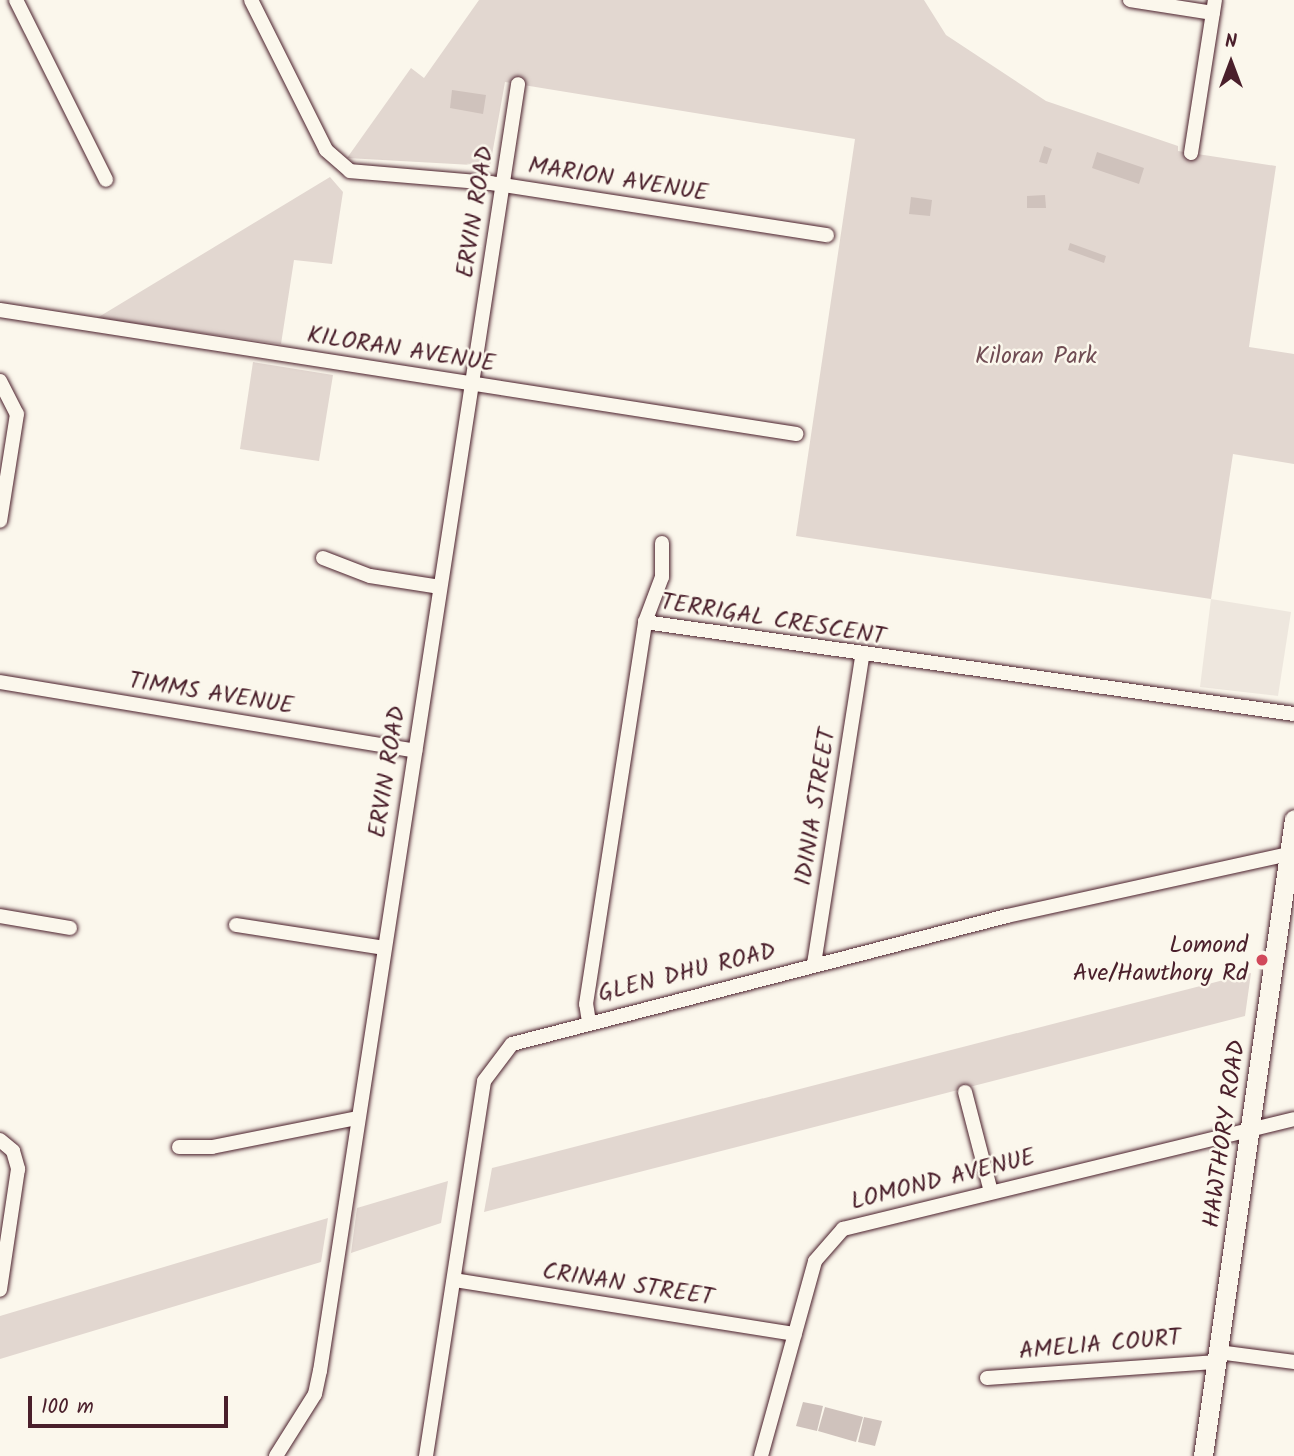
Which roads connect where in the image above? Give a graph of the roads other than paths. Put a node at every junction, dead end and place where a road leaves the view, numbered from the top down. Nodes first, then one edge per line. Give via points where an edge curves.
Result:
1 (16, 0) edge
2 (251, 0) edge
3 (1130, 0) edge
4 (1214, 7) edge
5 (518, 84) dead end
6 (1191, 153) dead end
7 (106, 180) dead end
8 (503, 185) junction
9 (827, 235) dead end
10 (0, 310) edge
11 (0, 381) edge
12 (472, 384) junction
13 (796, 434) dead end
14 (0, 521) edge
15 (662, 543) dead end
16 (323, 558) dead end
17 (439, 587) junction
18 (645, 622) junction
19 (862, 657) junction
20 (0, 682) edge
21 (1294, 714) edge
22 (415, 751) junction
23 (1294, 819) edge
24 (1289, 854) junction
25 (0, 916) edge
26 (236, 925) dead end
27 (70, 928) dead end
28 (384, 948) junction
29 (814, 964) junction
30 (589, 1022) junction
31 (965, 1092) dead end
32 (357, 1118) junction
33 (1294, 1119) edge
34 (1252, 1127) junction
35 (0, 1140) edge
36 (179, 1147) dead end
37 (991, 1192) junction
38 (454, 1280) junction
39 (0, 1290) edge
40 (795, 1335) junction
41 (1217, 1357) junction
42 (1294, 1362) edge
43 (987, 1378) dead end
44 (276, 1456) edge
45 (426, 1456) edge
46 (761, 1456) edge
47 (1203, 1456) edge

1 - 7 street
2 - 8 street, MARION AVENUE via 326,150 342,168
3 - 4 street
4 - 6 street
5 - 8 street, ERVIN ROAD
8 - 9 street, MARION AVENUE
8 - 12 street, ERVIN ROAD
10 - 12 street, KILORAN AVENUE
11 - 14 street via 16,414
12 - 13 street, KILORAN AVENUE
12 - 17 street, ERVIN ROAD
15 - 18 street via 662,577
16 - 17 street via 370,576
17 - 22 street, ERVIN ROAD
18 - 19 street, TERRIGAL CRESCENT
18 - 30 street, TERRIGAL CRESCENT via 586,1004
19 - 21 street, TERRIGAL CRESCENT
19 - 29 street, IDINIA STREET
20 - 22 street, TIMMS AVENUE
22 - 28 street, ERVIN ROAD
23 - 24 main road, HAWTHORY ROAD
24 - 29 street, GLEN DHU ROAD
24 - 34 main road, HAWTHORY ROAD
25 - 27 street
26 - 28 street
28 - 32 street, ERVIN ROAD
29 - 30 street, GLEN DHU ROAD
30 - 38 street, GLEN DHU ROAD via 521,1040 491,1064
31 - 37 street
32 - 36 street via 212,1147
32 - 44 street, ERVIN ROAD via 315,1394
33 - 34 street, LOMOND AVENUE
34 - 37 street, LOMOND AVENUE
34 - 41 main road, HAWTHORY ROAD
35 - 39 street via 13,1151 18,1169
37 - 40 street, LOMOND AVENUE via 843,1228 826,1241
38 - 40 street, CRINAN STREET
38 - 45 street, GLEN DHU ROAD
40 - 46 street, LOMOND AVENUE
41 - 42 street, AMELIA COURT
41 - 43 street, AMELIA COURT
41 - 47 main road, HAWTHORY ROAD

